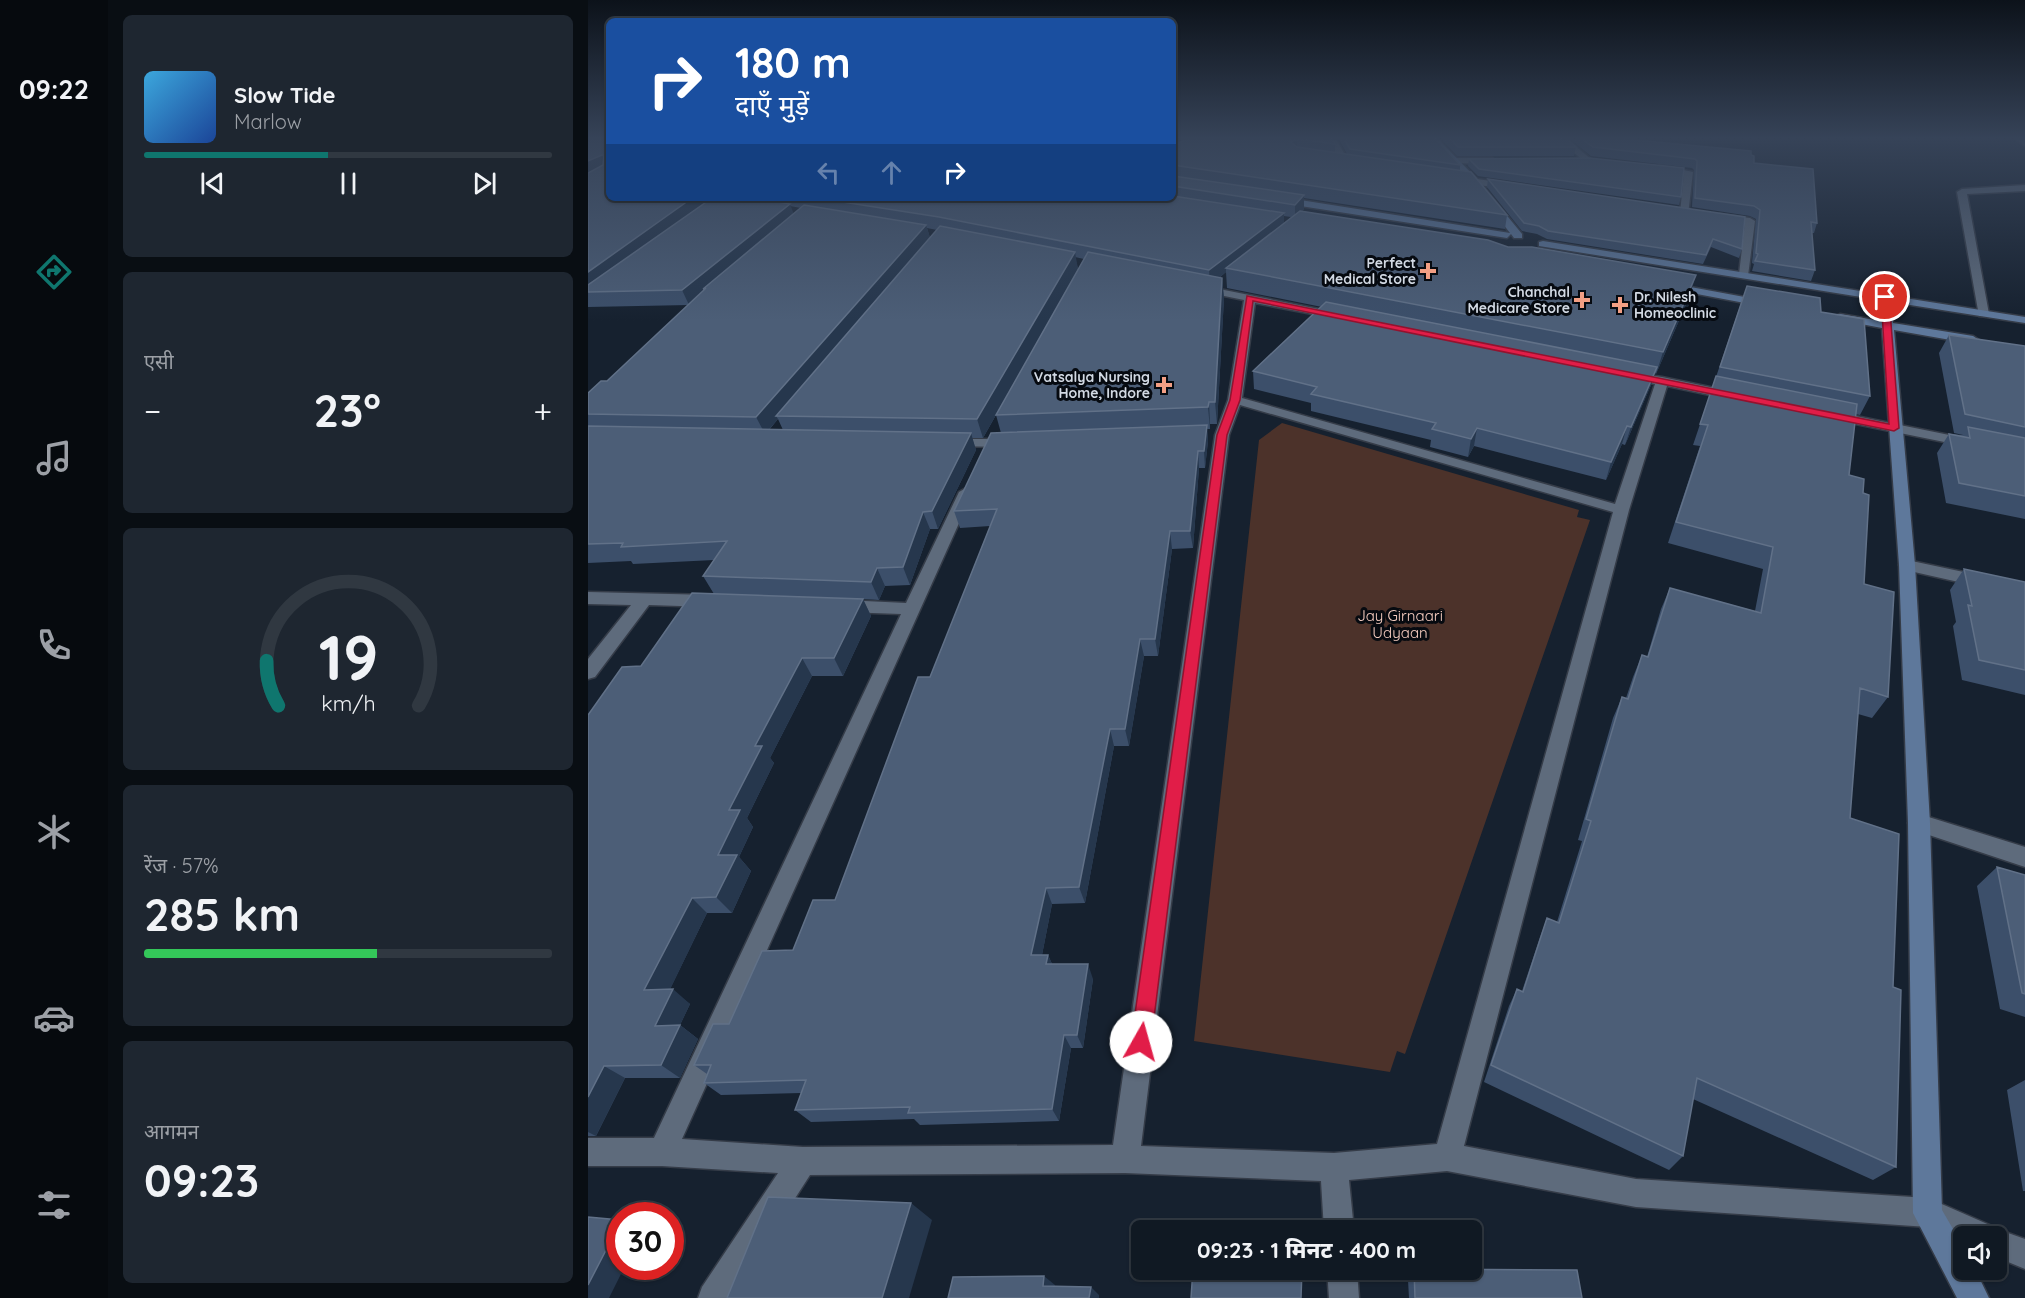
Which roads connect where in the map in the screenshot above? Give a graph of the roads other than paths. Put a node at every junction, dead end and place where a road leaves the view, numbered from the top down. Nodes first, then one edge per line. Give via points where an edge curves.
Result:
1 (1273, 200) edge
2 (1491, 200) edge
3 (1686, 200) edge
4 (1963, 200) edge
5 (1673, 211) edge
6 (1684, 213) junction
7 (1695, 214) edge
8 (1706, 215) edge
9 (1527, 238) junction
10 (1484, 242) edge
11 (1544, 256) edge
12 (1744, 274) junction
13 (1656, 284) edge
14 (1190, 286) edge
15 (1885, 297) junction
16 (1250, 298) junction
17 (1783, 307) edge
18 (1983, 314) junction
19 (1830, 315) edge
20 (1353, 319) edge
21 (2025, 320) edge
22 (1888, 325) junction
23 (1991, 343) edge
24 (1616, 372) edge
25 (1662, 381) junction
26 (1743, 398) edge
27 (1235, 400) junction
28 (1824, 414) edge
29 (1001, 423) edge
30 (1894, 428) junction
31 (1024, 442) edge
32 (931, 443) edge
33 (989, 444) junction
34 (1981, 446) edge
35 (1621, 510) junction
36 (1906, 565) junction
37 (2025, 591) edge
38 (588, 598) edge
39 (645, 599) junction
40 (726, 602) edge
41 (830, 606) edge
42 (911, 609) junction
43 (588, 672) edge
44 (1919, 823) junction
45 (2025, 857) edge
46 (588, 1152) edge
47 (663, 1152) junction
48 (1448, 1157) junction
49 (1125, 1159) junction
50 (803, 1161) junction
51 (1334, 1167) junction
52 (1928, 1214) junction
53 (1338, 1220) edge
54 (1957, 1226) edge
55 (2007, 1247) edge
56 (2025, 1254) edge
57 (1343, 1280) edge
58 (713, 1298) edge
59 (1344, 1298) edge
60 (1974, 1298) edge

1 - 9 street via 1311,209
2 - 9 street
3 - 6 street
4 - 18 street
5 - 6 street
6 - 7 street
8 - 12 street via 1750,221
9 - 10 street
9 - 11 street via 1547,252
9 - 12 street
12 - 15 street
13 - 17 street
14 - 16 street via 1218,287
15 - 18 street
15 - 22 street
16 - 20 street
16 - 27 street
18 - 21 street
19 - 22 street
22 - 23 street
22 - 30 street
24 - 25 street
25 - 26 street
25 - 35 street
27 - 35 street
27 - 49 street via 1216,435
28 - 30 street
29 - 33 street
30 - 34 street
30 - 36 street
31 - 33 street
32 - 33 street
33 - 42 street
35 - 48 street
36 - 37 street
36 - 44 street
38 - 39 street
39 - 40 street
39 - 43 street
41 - 42 street
42 - 47 street
44 - 45 street
44 - 52 street
46 - 47 street
47 - 50 street
48 - 51 street
48 - 52 street via 1636,1193
49 - 50 street
49 - 51 street
50 - 58 street
51 - 53 street
52 - 54 street
52 - 60 street
55 - 56 street
57 - 59 street

